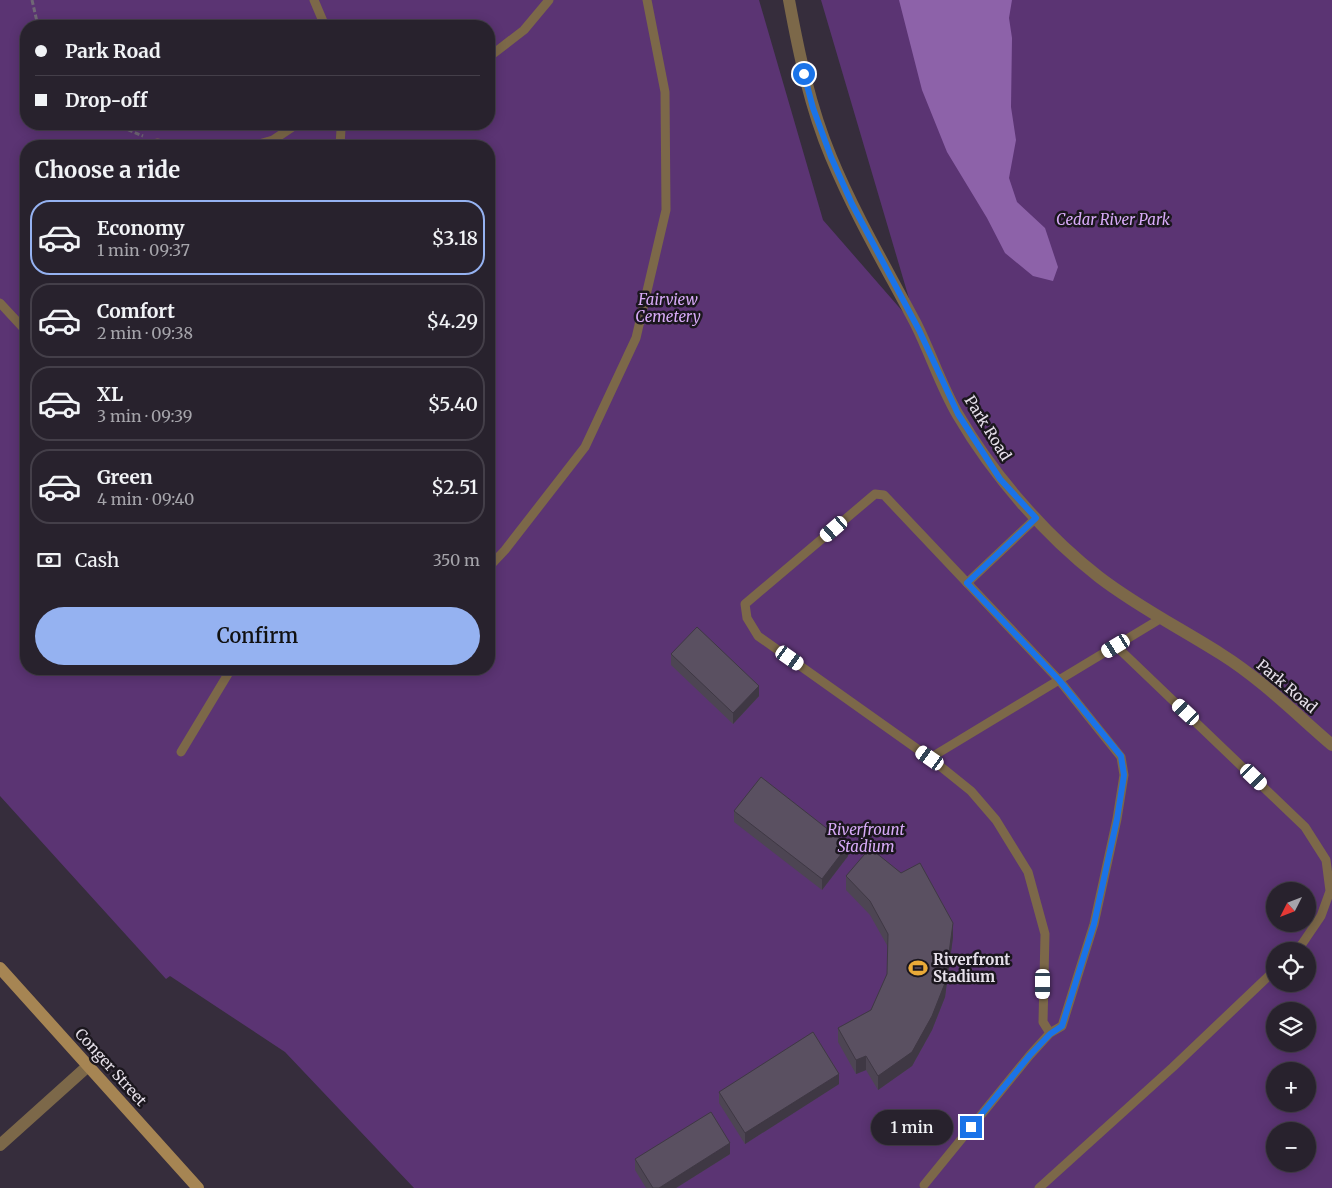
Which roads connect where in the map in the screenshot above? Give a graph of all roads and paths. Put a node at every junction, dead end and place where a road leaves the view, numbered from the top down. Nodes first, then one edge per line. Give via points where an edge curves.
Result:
1 (32, 0) edge
2 (314, 0) edge
3 (549, 0) edge
4 (647, 0) edge
5 (789, 0) edge
6 (37, 20) edge
7 (322, 20) edge
8 (495, 52) edge
9 (128, 130) edge
10 (288, 130) edge
11 (152, 140) edge
12 (273, 140) edge
13 (0, 303) edge
14 (20, 325) edge
15 (1036, 518) junction
16 (495, 561) edge
17 (967, 583) junction
18 (1160, 619) junction
19 (1116, 646) junction
20 (228, 675) edge
21 (1059, 680) junction
22 (1332, 745) edge
23 (181, 752) dead end
24 (930, 758) junction
25 (1303, 942) edge
26 (0, 968) edge
27 (1266, 979) edge
28 (1050, 1034) junction
29 (88, 1066) junction
30 (0, 1145) edge
31 (924, 1185) dead end
32 (198, 1188) edge
33 (1039, 1188) edge

1 - 6 path
2 - 7 lane
3 - 8 lane via 524,30
4 - 16 lane via 664,92 666,210 636,338 585,446
5 - 15 street, Park Road via 813,108 852,204 919,330 958,414 1000,479
9 - 11 path
10 - 12 lane
13 - 14 lane
15 - 17 lane
15 - 18 street, Park Road via 1099,577
17 - 21 lane
17 - 24 lane via 879,493 745,604 747,618 758,636
18 - 19 lane
18 - 22 street, Park Road via 1222,655 1274,694
19 - 21 lane
19 - 25 lane via 1306,827 1326,860 1330,891 1321,916
20 - 23 lane
21 - 24 lane
21 - 28 lane via 1121,756 1124,775 1094,924 1062,1026
24 - 28 lane via 971,791 996,820 1028,872 1045,934 1043,1022
26 - 29 main road, Conger Street
27 - 33 lane
28 - 31 lane
29 - 30 street
29 - 32 main road, Conger Street

